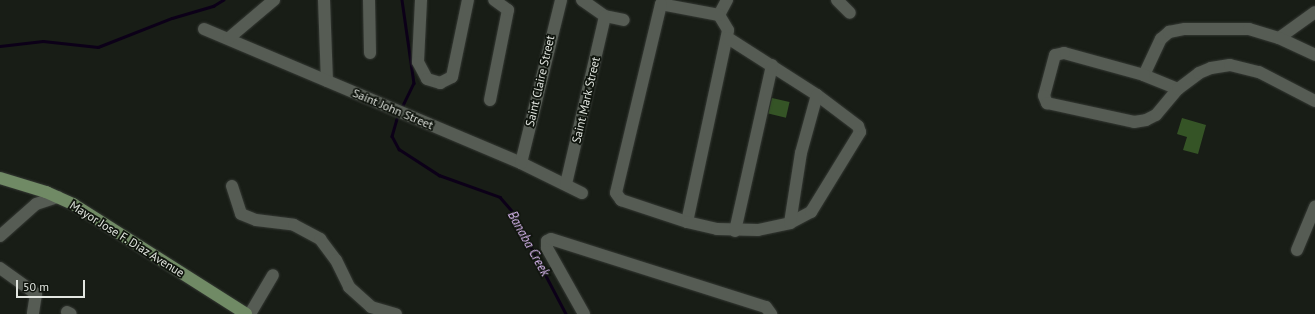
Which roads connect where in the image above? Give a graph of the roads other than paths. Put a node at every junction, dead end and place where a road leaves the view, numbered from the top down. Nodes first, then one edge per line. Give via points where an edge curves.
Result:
1 (274, 0) edge
2 (324, 0) edge
3 (369, 0) edge
4 (421, 0) edge
5 (468, 0) edge
6 (494, 0) edge
7 (561, 0) edge
8 (582, 0) edge
9 (727, 0) edge
10 (837, 0) edge
11 (1315, 12) edge
12 (850, 13) dead end
13 (719, 15) junction
14 (605, 16) junction
15 (624, 20) dead end
16 (204, 29) dead end
17 (229, 38) junction
18 (728, 38) junction
19 (1279, 38) junction
20 (370, 53) dead end
21 (1315, 55) edge
22 (772, 65) junction
23 (1144, 75) junction
24 (327, 81) junction
25 (1178, 88) junction
26 (817, 95) junction
27 (490, 100) dead end
28 (1315, 101) edge
29 (521, 163) junction
30 (0, 178) edge
31 (566, 184) junction
32 (232, 186) dead end
33 (582, 193) dead end
34 (58, 197) junction
35 (1315, 207) edge
36 (687, 222) junction
37 (790, 223) junction
38 (735, 231) junction
39 (0, 236) edge
40 (1296, 250) dead end
41 (0, 268) edge
42 (273, 275) dead end
43 (33, 314) edge
44 (246, 314) edge
45 (250, 314) edge
46 (396, 314) edge
47 (584, 314) edge
48 (771, 314) edge

1 - 17 street
2 - 24 street
3 - 20 street
4 - 5 street via 417,44 422,73 427,79 440,83 452,77
6 - 27 street via 508,10
7 - 29 street, Saint Claire Street
8 - 14 street
9 - 13 street
10 - 12 street
11 - 19 street
13 - 18 street via 728,30
13 - 36 street via 665,3 659,6 616,193 621,200
14 - 15 street
14 - 31 street, Saint Mark Street
16 - 17 street, Saint John Street
17 - 24 street, Saint John Street
18 - 22 street
18 - 36 street
19 - 21 street
19 - 23 street via 1234,27 1169,32 1161,39
22 - 26 street
22 - 38 street
23 - 25 street
23 - 25 street via 1059,53 1055,55 1045,84 1044,101 1134,122 1156,115
24 - 29 street, Saint John Street
25 - 28 street via 1211,68 1230,65 1259,72
26 - 37 street via 801,154
26 - 37 street via 858,126 860,132 811,212
29 - 31 street, Saint John Street
30 - 34 main road, Mayor Jose F. Diaz Avenue
31 - 33 street, Saint John Street
32 - 46 street via 241,214 256,220 294,225 320,239 336,260 349,288 371,308
34 - 39 street via 36,204
34 - 44 main road, Mayor Jose F. Diaz Avenue
35 - 40 street
36 - 38 street
37 - 38 street via 758,230
41 - 43 street via 36,294
42 - 45 street
47 - 48 street via 547,248 547,241 551,239 766,307

